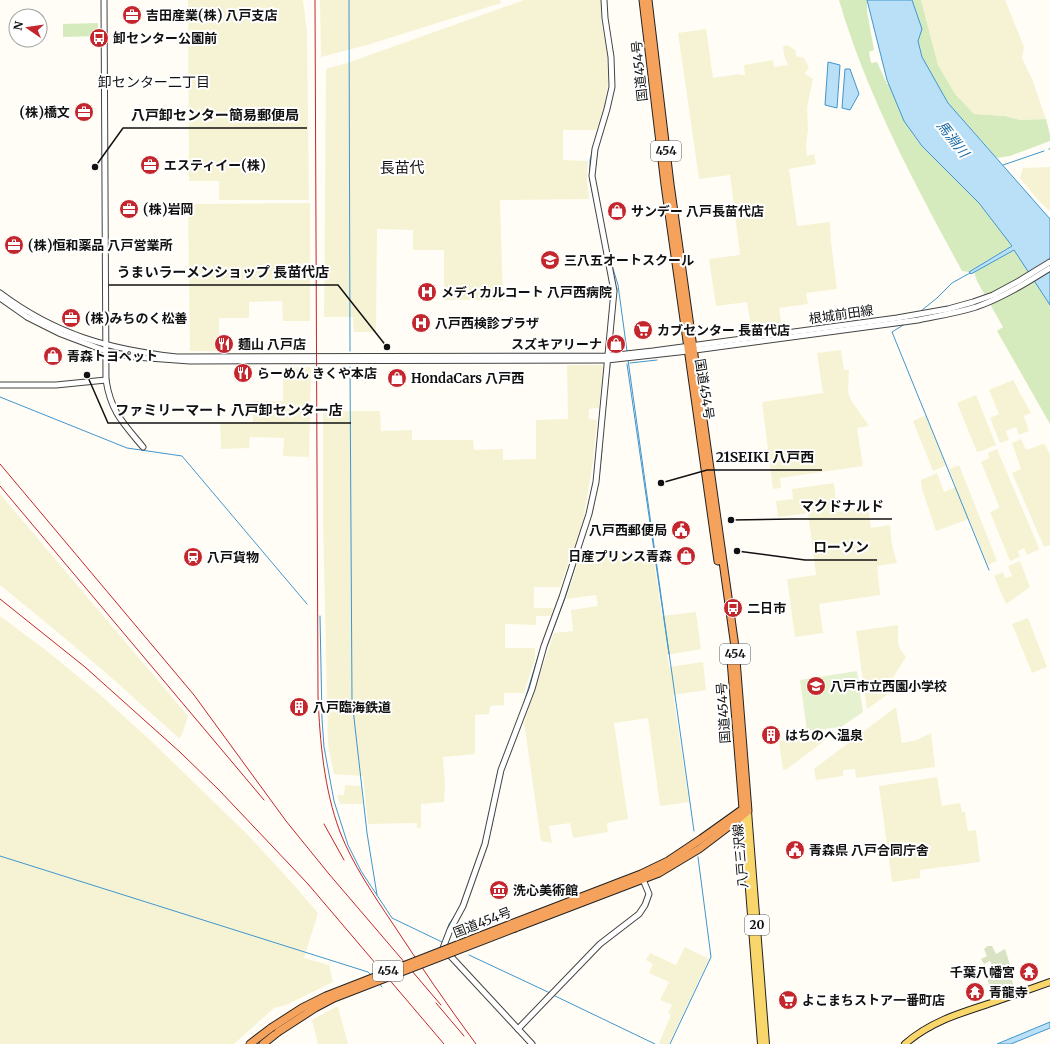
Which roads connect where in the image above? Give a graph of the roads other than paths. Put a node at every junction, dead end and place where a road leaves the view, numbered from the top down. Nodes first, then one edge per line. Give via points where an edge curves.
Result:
1 (104, 0) edge
2 (604, 0) edge
3 (643, 0) edge
4 (648, 0) edge
5 (1050, 262) edge
6 (1050, 268) edge
7 (0, 293) edge
8 (0, 298) edge
9 (898, 320) junction
10 (106, 348) junction
11 (690, 348) junction
12 (608, 358) junction
13 (106, 380) junction
14 (0, 385) edge
15 (143, 448) dead end
16 (744, 812) junction
17 (642, 877) junction
18 (513, 926) junction
19 (1050, 982) edge
20 (518, 1029) junction
21 (250, 1044) edge
22 (263, 1044) edge
23 (532, 1044) edge
24 (761, 1044) edge
25 (766, 1044) edge
26 (905, 1044) edge

1 - 10 street
2 - 12 street via 612,87 595,149 592,170 614,284
3 - 11 highway, 国道454号 / 454 via 656,112
4 - 11 highway, 国道454号 / 454
5 - 9 street via 993,295 948,309
6 - 9 street via 1023,285 975,307 949,314
7 - 10 street via 29,314
8 - 10 street via 34,321 79,342
9 - 11 street, 根城前田線
10 - 12 street, 根城前田線 via 135,357 190,361
10 - 13 street
11 - 12 street, 根城前田線
11 - 16 highway, 国道454号 / 454 via 730,647
12 - 20 street via 599,464 589,514 532,689 501,770 485,844 463,906 443,948
13 - 14 street via 56,385
13 - 15 street via 114,410
16 - 17 highway, 国道454号 / 454
16 - 24 main road, 八戸三沢線 / 20
16 - 25 main road, 八戸三沢線 / 20
17 - 18 highway, 国道454号 / 454
17 - 20 street via 649,894 646,905 596,948
18 - 21 highway, 国道454号 / 454, bridge via 326,996 302,1008
18 - 22 highway, 国道454号 / 454, bridge via 341,995 315,1008
19 - 26 main road via 950,1016 930,1025
20 - 23 street

